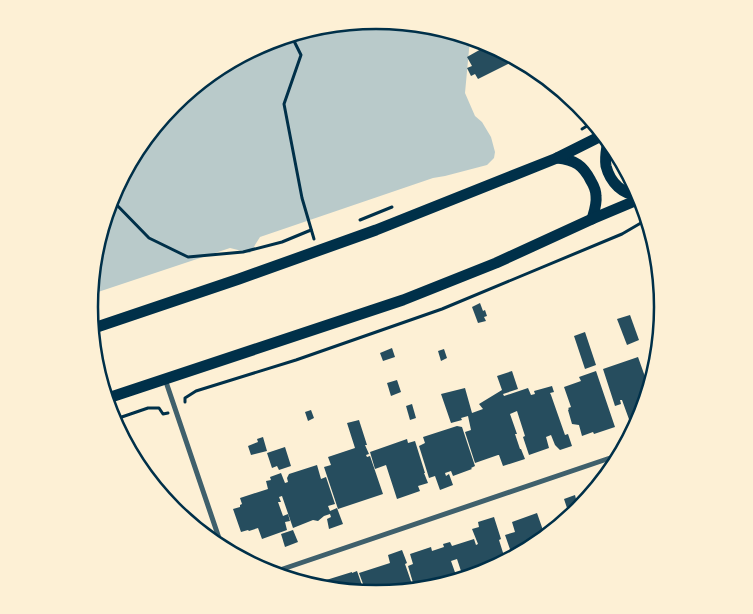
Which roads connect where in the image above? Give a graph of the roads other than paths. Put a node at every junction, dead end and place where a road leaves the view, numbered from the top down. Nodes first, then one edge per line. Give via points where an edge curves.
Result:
1 (597, 138) edge
2 (607, 151) edge
3 (557, 158) junction
4 (631, 195) edge
5 (634, 200) edge
6 (592, 219) junction
7 (99, 326) edge
8 (165, 378) junction
9 (113, 396) edge
10 (610, 458) edge
11 (218, 535) edge
12 (283, 569) edge

1 - 3 main road
2 - 4 main road via 606,166 615,183
3 - 6 main road via 575,162 593,184 597,197
3 - 7 main road via 376,230
5 - 6 main road
6 - 8 main road via 496,264 404,300
8 - 9 main road
8 - 11 street
10 - 12 street

